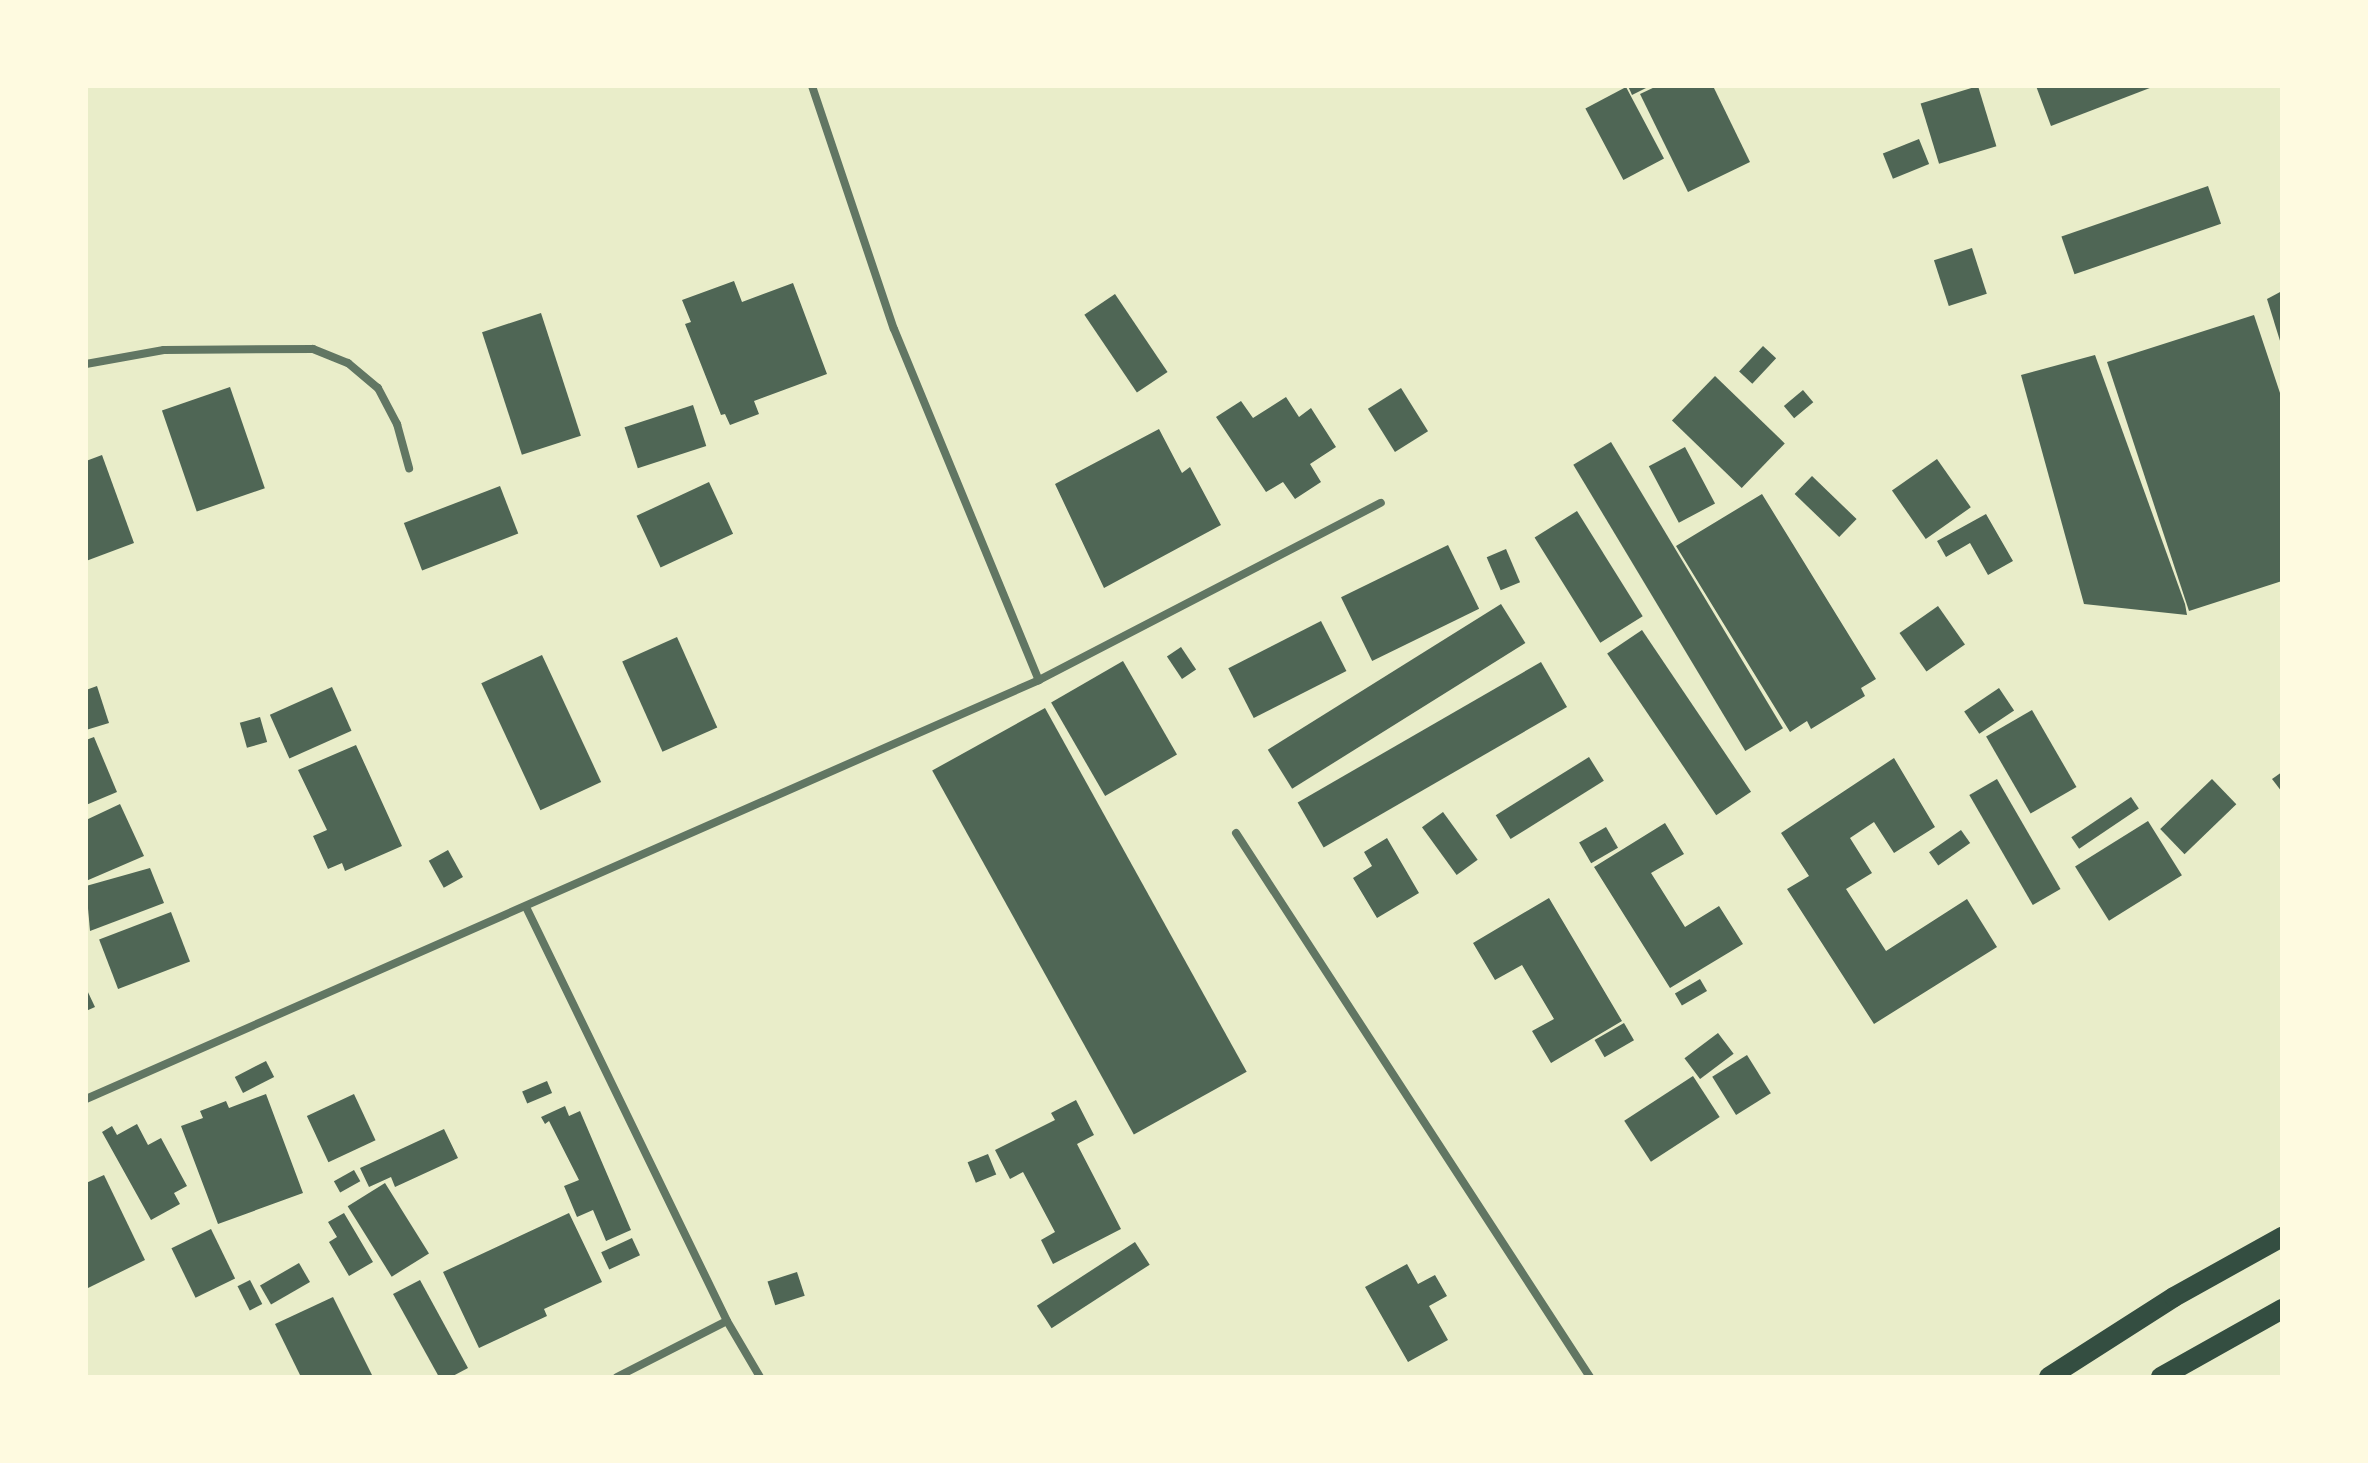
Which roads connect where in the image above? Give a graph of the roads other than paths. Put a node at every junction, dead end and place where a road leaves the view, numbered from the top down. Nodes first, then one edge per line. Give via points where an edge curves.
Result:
1 (812, 86) edge
2 (86, 364) edge
3 (409, 468) dead end
4 (1381, 503) dead end
5 (1039, 680) junction
6 (1236, 833) dead end
7 (526, 907) junction
8 (86, 1099) edge
9 (2282, 1237) edge
10 (2282, 1309) edge
11 (727, 1321) junction
12 (617, 1377) edge
13 (760, 1377) edge
14 (1590, 1377) edge
15 (2049, 1377) edge
16 (2161, 1377) edge

1 - 5 street via 894,329
2 - 3 street via 164,350 313,349 348,363 378,388 397,424
4 - 5 street
5 - 7 street
6 - 14 street
7 - 8 street
7 - 11 street
9 - 15 main road via 2174,1297
10 - 16 main road
11 - 12 street
11 - 13 street

